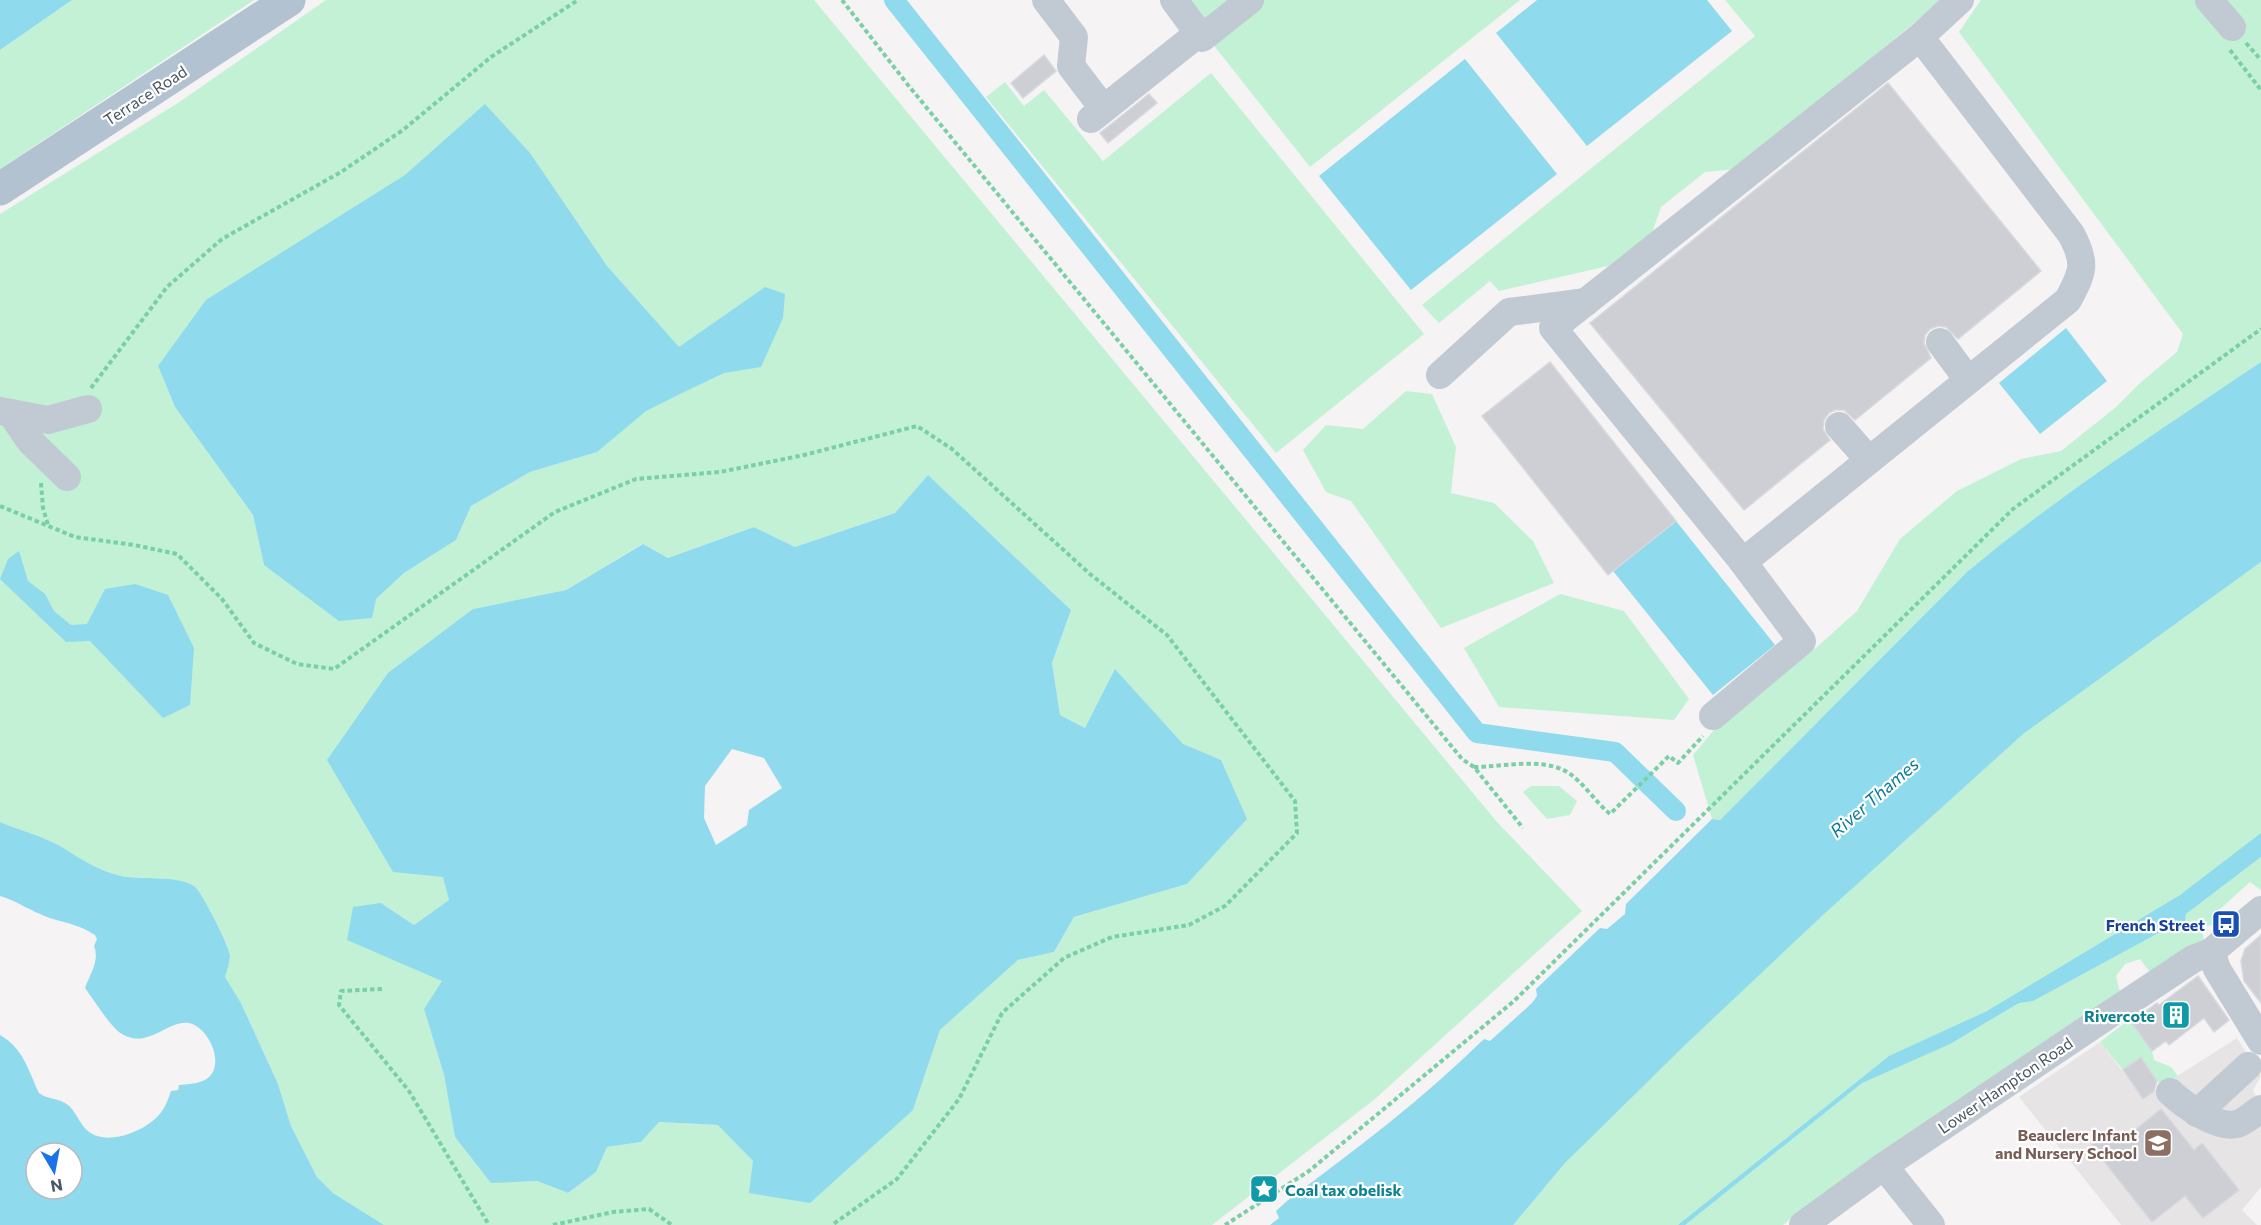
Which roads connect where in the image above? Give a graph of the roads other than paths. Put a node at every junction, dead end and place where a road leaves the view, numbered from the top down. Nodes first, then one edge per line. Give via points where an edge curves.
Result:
1 (290, 0) edge
2 (1046, 0) edge
3 (1174, 0) edge
4 (1250, 0) edge
5 (1960, 0) edge
6 (2209, 0) edge
7 (2232, 27) dead end
8 (1199, 33) junction
9 (1920, 37) junction
10 (0, 189) edge
11 (1586, 302) junction
12 (1940, 342) dead end
13 (1440, 375) dead end
14 (1968, 380) junction
15 (88, 409) road end
16 (6, 412) edge
17 (1839, 426) dead end
18 (1869, 460) junction
19 (67, 477) dead end
20 (1743, 562) junction
21 (1713, 716) road end
22 (2261, 910) edge
23 (2211, 952) junction
24 (2261, 1041) edge
25 (2248, 1066) dead end
26 (2170, 1092) dead end
27 (2261, 1109) edge
28 (2197, 1113) junction
29 (1884, 1166) junction
30 (1803, 1225) edge
31 (1931, 1225) edge

1 - 10 main road, Terrace Road
2 - 8 street via 1074,37 1071,66 1097,114
3 - 8 street
4 - 8 street via 1203,38
5 - 9 street
6 - 7 street
9 - 11 street
9 - 14 street via 2081,252 2080,278 2068,300
11 - 13 street via 1509,312
11 - 20 street via 1553,328
12 - 14 street
14 - 18 street
15 - 16 street via 48,420
16 - 19 street
17 - 18 street
18 - 20 street
20 - 21 street via 1802,642
22 - 23 street, Lower Hampton Road
23 - 24 street via 2217,969
23 - 29 street, Lower Hampton Road via 2193,959
25 - 28 street
26 - 28 street
27 - 28 street via 2236,1124
29 - 30 street, Lower Hampton Road
29 - 31 street

